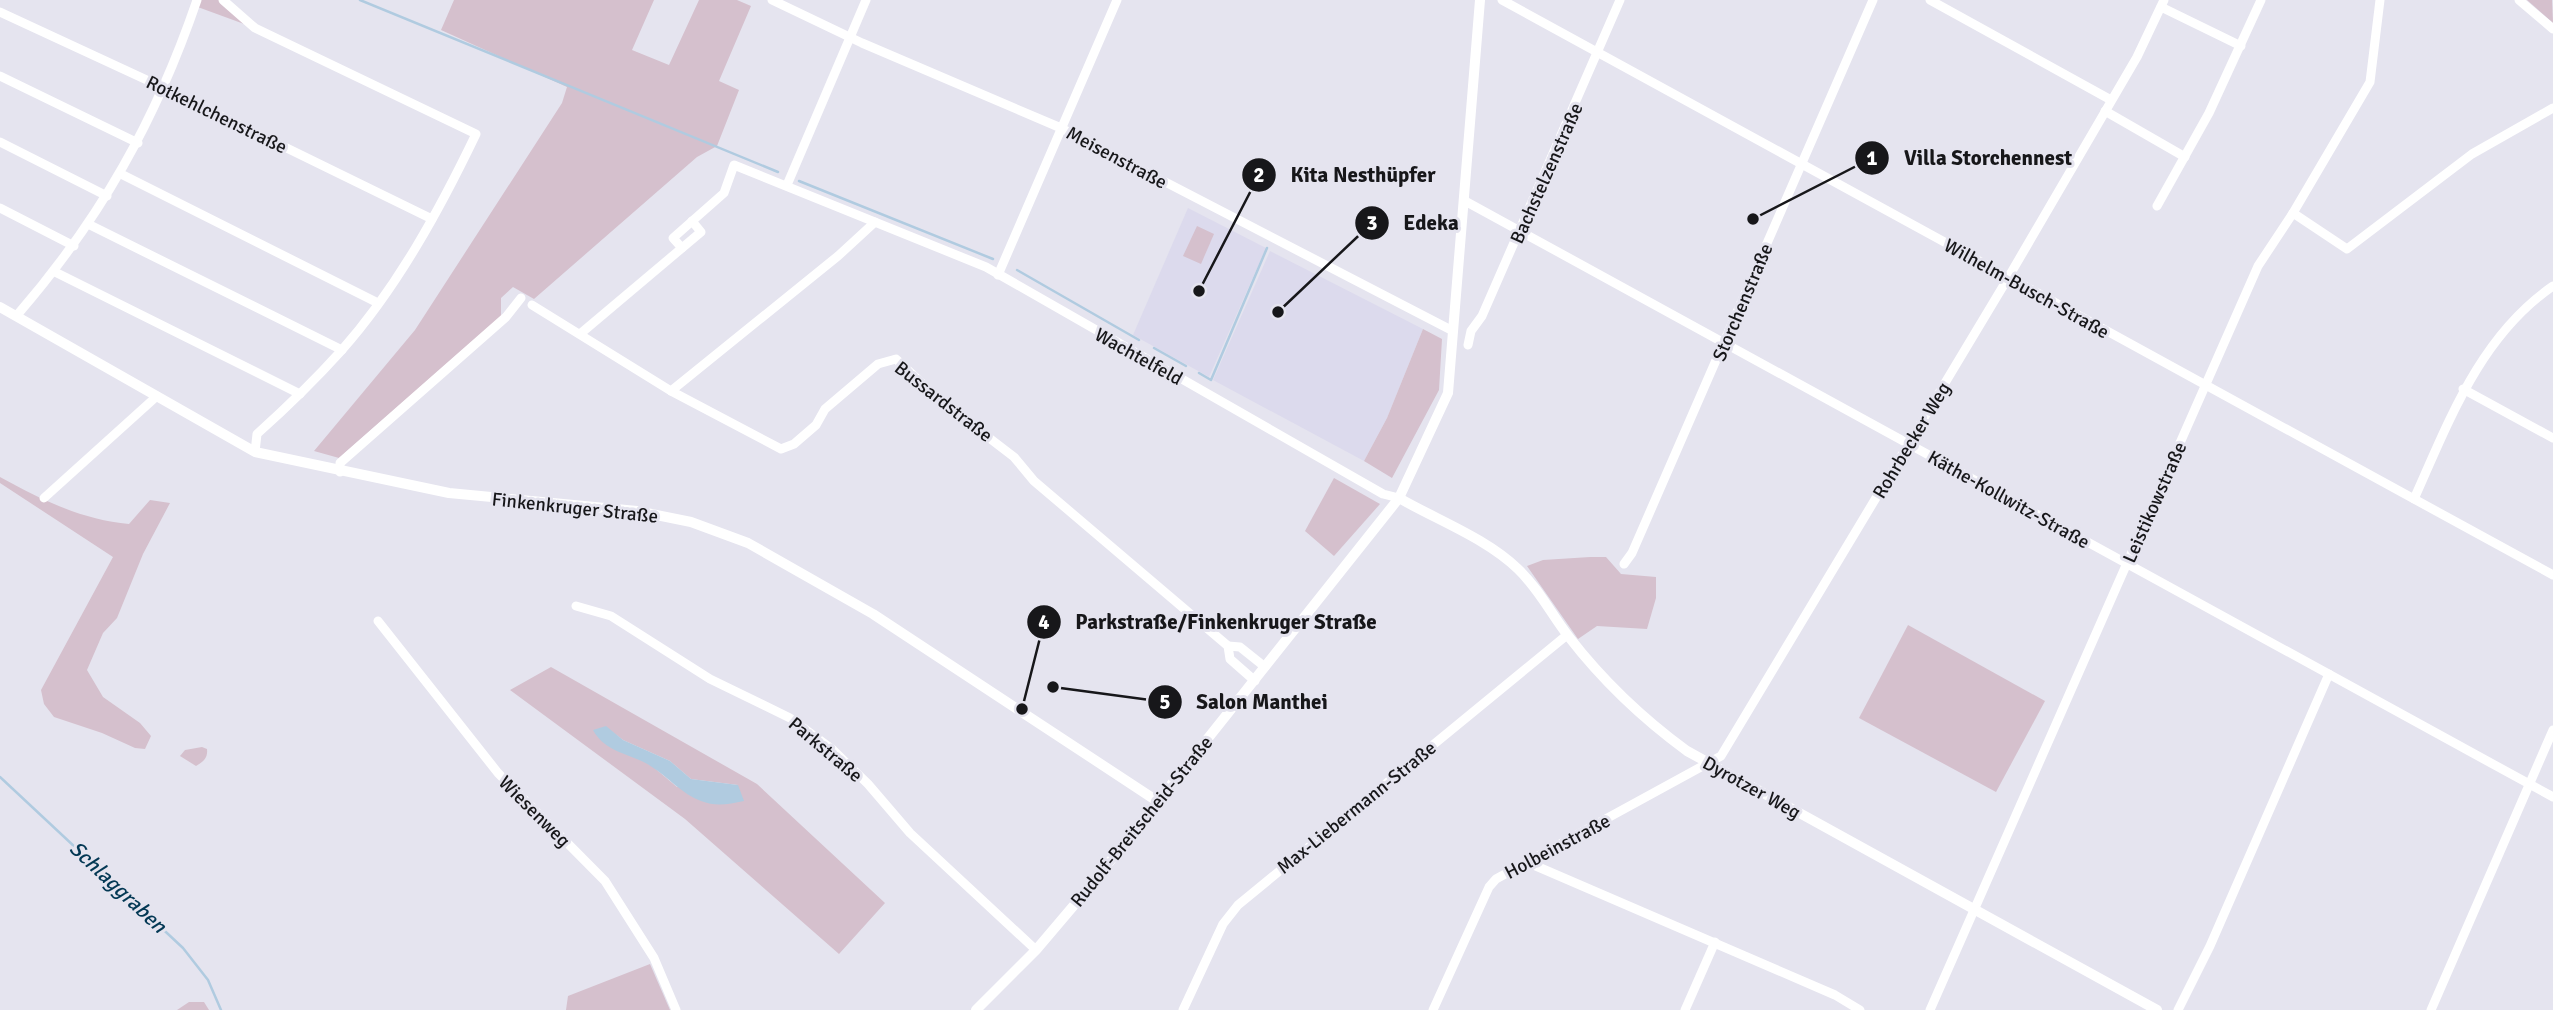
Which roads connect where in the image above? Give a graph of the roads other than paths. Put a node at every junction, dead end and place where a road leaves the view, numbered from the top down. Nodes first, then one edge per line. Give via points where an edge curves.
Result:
1 (197, 0) edge
2 (223, 0) edge
3 (772, 0) edge
4 (866, 0) edge
5 (1116, 0) edge
6 (1480, 0) edge
7 (1502, 0) edge
8 (1620, 0) edge
9 (1873, 0) edge
10 (1930, 0) edge
11 (2261, 0) edge
12 (2380, 0) edge
13 (2519, 0) edge
14 (2162, 4) edge
15 (0, 12) edge
16 (2553, 29) edge
17 (851, 36) junction
18 (2241, 46) junction
19 (1600, 53) junction
20 (0, 76) edge
21 (164, 88) junction
22 (2111, 100) junction
23 (2553, 108) edge
24 (2105, 111) junction
25 (1061, 128) junction
26 (0, 142) edge
27 (138, 142) junction
28 (2185, 157) junction
29 (1802, 163) junction
30 (121, 174) junction
31 (787, 185) junction
32 (107, 196) junction
33 (1465, 201) junction
34 (2157, 206) dead end
35 (0, 208) edge
36 (2293, 213) junction
37 (432, 219) junction
38 (874, 222) junction
39 (90, 225) junction
40 (1519, 231) junction
41 (75, 246) junction
42 (55, 272) junction
43 (998, 275) junction
44 (2008, 278) junction
45 (2553, 286) edge
46 (521, 298) dead end
47 (378, 303) junction
48 (532, 305) dead end
49 (9, 311) edge
50 (0, 320) edge
51 (1453, 331) junction
52 (580, 334) junction
53 (1725, 343) junction
54 (1468, 345) dead end
55 (342, 350) junction
56 (2206, 384) junction
57 (2463, 389) junction
58 (671, 391) junction
59 (300, 394) junction
60 (157, 396) junction
61 (2553, 438) edge
62 (1909, 445) junction
63 (255, 452) junction
64 (340, 472) junction
65 (44, 498) dead end
66 (1399, 498) junction
67 (2414, 499) junction
68 (2127, 563) junction
69 (1624, 564) dead end
70 (2553, 575) edge
71 (576, 606) dead end
72 (378, 621) dead end
73 (1567, 635) junction
74 (1228, 646) junction
75 (1265, 667) junction
76 (2329, 674) junction
77 (1255, 681) junction
78 (2553, 730) edge
79 (1710, 764) junction
80 (2529, 784) junction
81 (2553, 797) edge
82 (1157, 800) junction
83 (1529, 863) junction
84 (1974, 909) junction
85 (1715, 942) junction
86 (1035, 950) junction
87 (676, 1010) edge
88 (976, 1010) edge
89 (1183, 1010) edge
90 (1433, 1010) edge
91 (1685, 1010) edge
92 (1860, 1010) edge
93 (1930, 1010) edge
94 (2157, 1010) edge
95 (2178, 1010) edge
96 (2431, 1010) edge

1 - 21 street
2 - 37 street via 255,27 476,134
3 - 17 street, Meisenstraße
4 - 17 street
5 - 25 street
6 - 33 street, Rudolf-Breitscheid-Straße
7 - 19 street, Wilhelm-Busch-Straße
8 - 19 street, Bachstelzenstraße
9 - 29 street, Storchenstraße
10 - 22 street
11 - 18 street
12 - 36 street, Leistikowstraße via 2370,82
13 - 16 street
14 - 18 street, Rohrbecker Weg
14 - 22 street, Rohrbecker Weg
15 - 21 street, Rotkehlchenstraße
17 - 25 street, Meisenstraße
17 - 31 street
18 - 28 street
19 - 29 street, Wilhelm-Busch-Straße
19 - 40 street, Bachstelzenstraße
20 - 27 street
21 - 27 street
21 - 37 street, Rotkehlchenstraße
22 - 24 street, Rohrbecker Weg
23 - 36 street via 2472,154 2347,249
24 - 28 street
24 - 44 street, Rohrbecker Weg
25 - 43 street
25 - 51 street, Meisenstraße
26 - 32 street
27 - 30 street
28 - 34 street
29 - 44 street, Wilhelm-Busch-Straße
29 - 53 street, Storchenstraße
30 - 32 street
30 - 47 street
31 - 38 street, Wachtelfeld
31 - 52 street, Wachtelfeld via 734,165 724,193 673,238 682,248
32 - 39 street
33 - 40 street, Käthe-Kollwitz-Straße
33 - 51 street, Rudolf-Breitscheid-Straße
35 - 41 street
36 - 56 street, Leistikowstraße via 2258,266
37 - 47 street
38 - 43 street, Wachtelfeld
38 - 58 street
39 - 41 street
39 - 55 street
40 - 53 street, Käthe-Kollwitz-Straße
40 - 54 street, Bachstelzenstraße
41 - 42 street
42 - 49 street
42 - 59 street
43 - 66 street, Wachtelfeld via 1383,494
44 - 56 street, Wilhelm-Busch-Straße
44 - 62 street, Rohrbecker Weg
45 - 57 street via 2516,319
46 - 64 street via 506,317 341,463
47 - 55 street
48 - 52 street, Bussardstraße
49 - 50 street
49 - 60 street, Finkenkruger Straße
51 - 66 street, Rudolf-Breitscheid-Straße via 1446,401
52 - 58 street, Bussardstraße
53 - 62 street, Käthe-Kollwitz-Straße
53 - 69 street, Storchenstraße
55 - 59 street
56 - 67 street, Wilhelm-Busch-Straße
56 - 68 street, Leistikowstraße
57 - 61 street
57 - 67 street
58 - 74 street, Bussardstraße via 781,449 816,425 825,409 878,364 896,359
59 - 63 street via 257,434
60 - 63 street, Finkenkruger Straße
60 - 65 street
62 - 68 street, Käthe-Kollwitz-Straße
62 - 79 street, Rohrbecker Weg via 1721,756
63 - 64 street, Finkenkruger Straße
64 - 82 street, Finkenkruger Straße via 449,493 637,510 691,522 748,543 873,614
66 - 73 street, Dyrotzer Weg via 1516,566 1535,585
66 - 75 street, Rudolf-Breitscheid-Straße
67 - 70 street, Wilhelm-Busch-Straße
68 - 76 street, Käthe-Kollwitz-Straße
68 - 84 street, Leistikowstraße
71 - 86 street, Parkstraße via 611,616 710,679 790,718 832,750 910,834
72 - 87 street, Wiesenweg via 498,773 605,881 654,958
73 - 79 street, Dyrotzer Weg via 1626,702
73 - 89 street, Max-Liebermann-Straße via 1238,905 1213,944
74 - 75 street, Bussardstraße via 1240,647
74 - 77 street, Bussardstraße via 1230,659
75 - 77 street, Rudolf-Breitscheid-Straße
76 - 80 street, Käthe-Kollwitz-Straße
76 - 95 street
77 - 82 street, Rudolf-Breitscheid-Straße
78 - 80 street
79 - 83 street, Holbeinstraße
79 - 84 street, Dyrotzer Weg
80 - 81 street, Käthe-Kollwitz-Straße
80 - 96 street
82 - 86 street, Rudolf-Breitscheid-Straße
83 - 85 street
83 - 90 street, Holbeinstraße via 1489,887
84 - 93 street, Leistikowstraße
84 - 94 street, Dyrotzer Weg
85 - 91 street
85 - 92 street
86 - 88 street, Rudolf-Breitscheid-Straße

